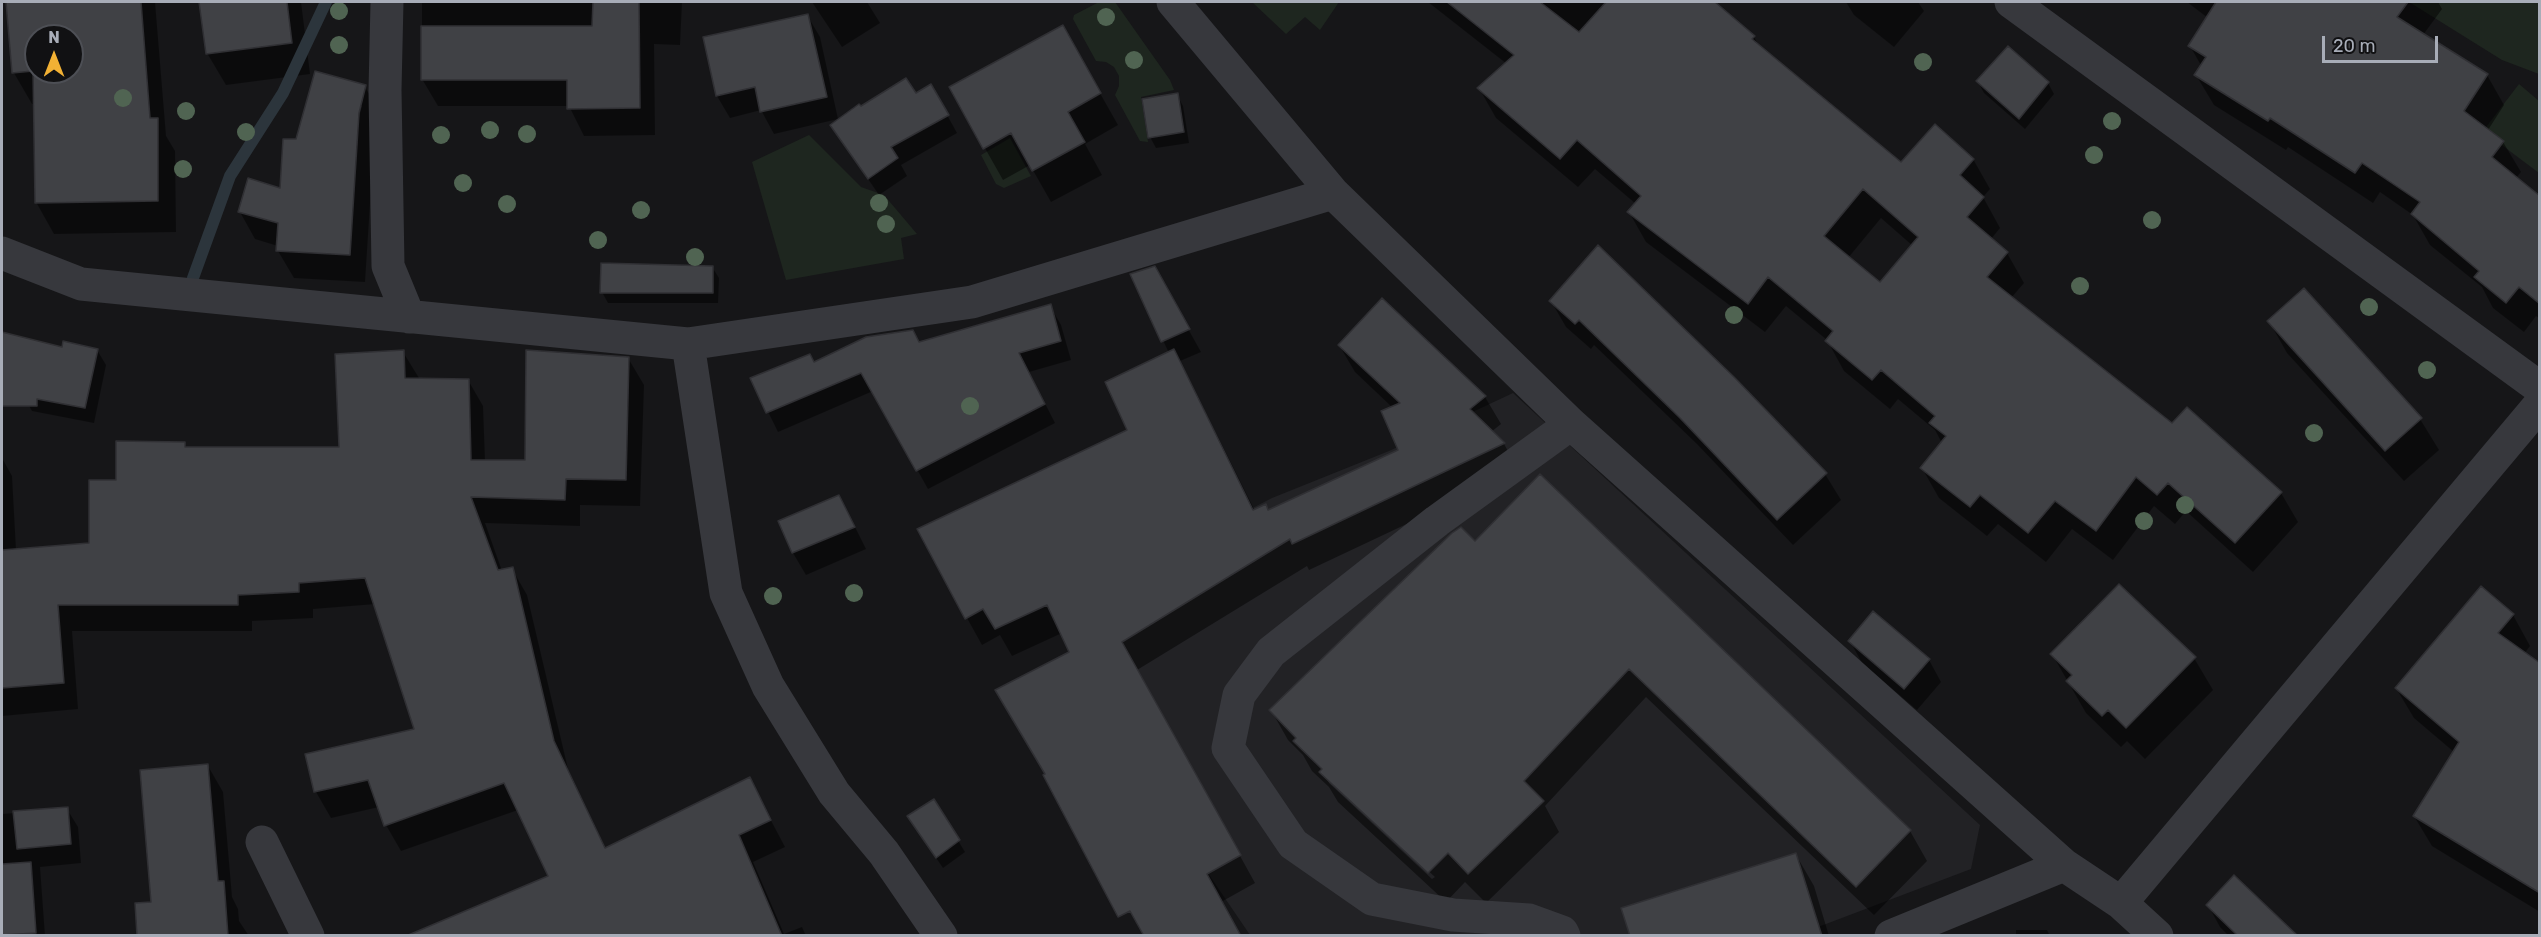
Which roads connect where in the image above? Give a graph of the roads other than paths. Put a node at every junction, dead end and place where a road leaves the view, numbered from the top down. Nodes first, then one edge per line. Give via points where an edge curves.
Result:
1 (387, 2) edge
2 (1173, 2) edge
3 (2011, 2) edge
4 (1333, 193) junction
5 (2, 253) edge
6 (409, 317) junction
7 (688, 344) junction
8 (2540, 388) edge
9 (2540, 404) edge
10 (1570, 424) junction
11 (262, 842) dead end
12 (2064, 865) junction
13 (2121, 903) junction
14 (308, 936) edge
15 (941, 936) edge
16 (1564, 936) edge
17 (1891, 936) edge
18 (2157, 936) edge

1 - 6 street via 388,266
2 - 4 street
3 - 8 street
4 - 7 street via 972,302
4 - 10 street
5 - 6 street via 81,284
6 - 7 street
7 - 15 street via 726,592 768,686 834,793 884,853
9 - 13 street
10 - 12 street
10 - 16 street via 1437,521 1271,652 1239,695 1228,748 1293,844 1372,899 1453,915 1529,920
11 - 14 street
12 - 13 street
12 - 17 street
13 - 18 street

